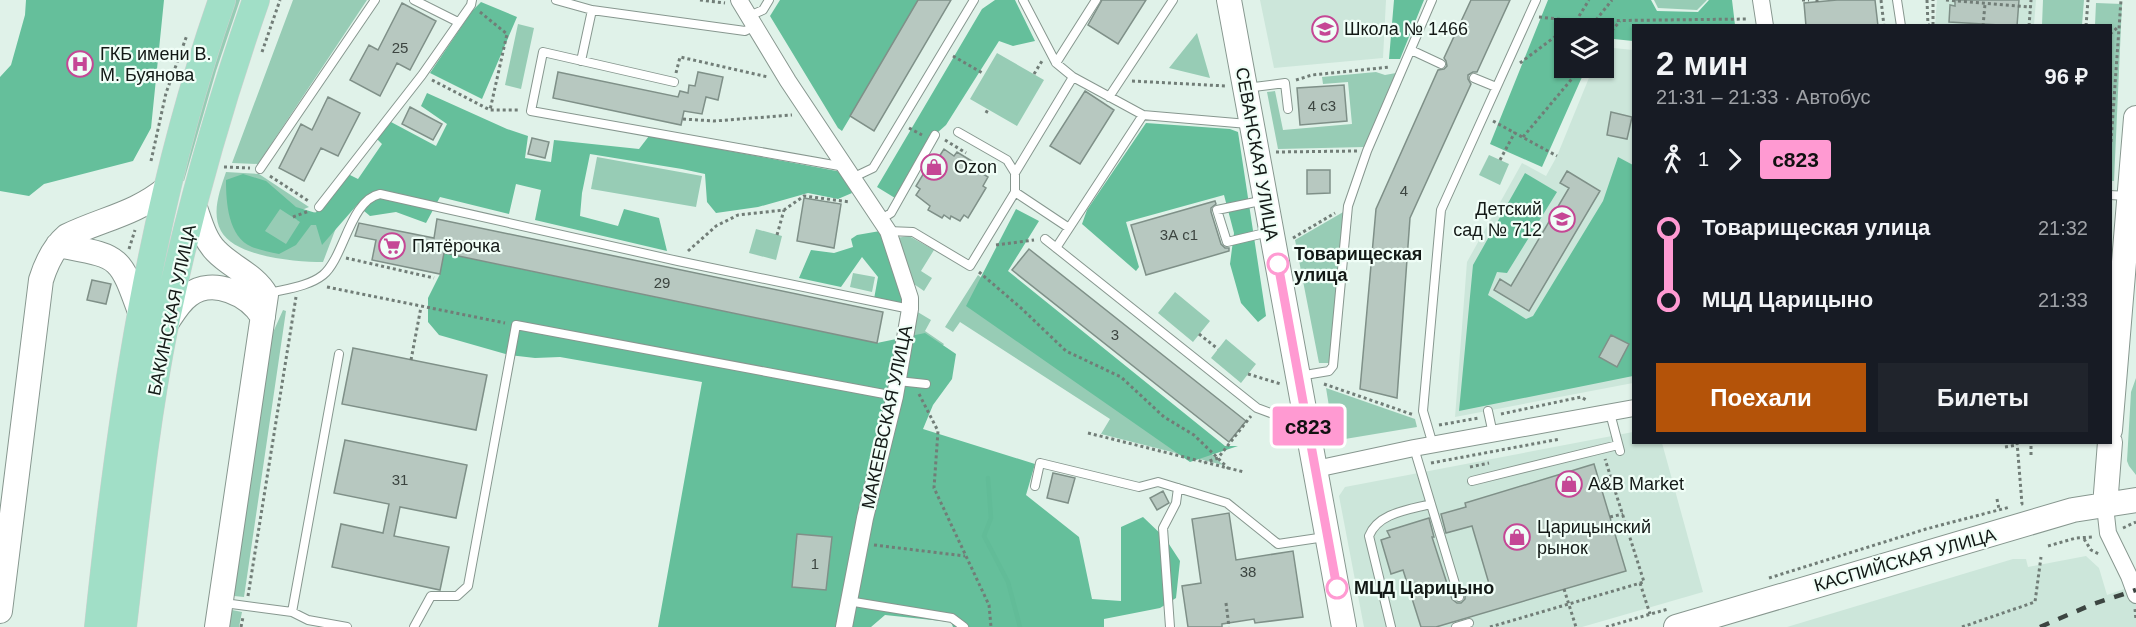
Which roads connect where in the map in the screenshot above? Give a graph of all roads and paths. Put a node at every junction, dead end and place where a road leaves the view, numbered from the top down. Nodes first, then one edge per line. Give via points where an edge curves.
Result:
1 (222, 0) edge
2 (256, 0) edge
3 (375, 0) edge
4 (414, 0) edge
5 (556, 0) edge
6 (700, 0) edge
7 (768, 0) edge
8 (974, 0) edge
9 (1023, 0) edge
10 (1096, 0) edge
11 (1173, 0) edge
12 (1229, 0) edge
13 (1432, 0) edge
14 (1536, 0) edge
15 (1588, 0) edge
16 (1612, 0) edge
17 (1761, 0) edge
18 (1802, 0) edge
19 (1809, 0) edge
20 (1881, 0) edge
21 (1898, 0) edge
22 (1927, 0) edge
23 (1933, 0) edge
24 (1946, 0) edge
25 (2031, 0) edge
26 (2088, 0) edge
27 (2121, 0) edge
28 (472, 2) edge
29 (1985, 3) junction
30 (2031, 8) junction
31 (592, 10) junction
32 (746, 12) edge
33 (1528, 16) junction
34 (1578, 18) edge
35 (1597, 18) edge
36 (1554, 19) edge
37 (1614, 20) edge
38 (1620, 20) junction
39 (458, 22) junction
40 (1759, 22) edge
41 (1884, 24) edge
42 (1901, 24) edge
43 (1928, 24) edge
44 (1933, 24) edge
45 (1983, 24) edge
46 (2029, 24) edge
47 (2086, 24) edge
48 (2118, 27) junction
49 (1614, 28) edge
50 (2112, 32) edge
51 (188, 33) dead end
52 (1554, 38) edge
53 (944, 50) junction
54 (1411, 50) junction
55 (680, 57) dead end
56 (581, 61) junction
57 (1056, 63) junction
58 (1441, 64) dead end
59 (1376, 69) dead end
60 (984, 74) dead end
61 (422, 75) junction
62 (1073, 77) junction
63 (1474, 78) dead end
64 (1573, 78) edge
65 (788, 81) junction
66 (1120, 81) junction
67 (674, 82) dead end
68 (1285, 83) junction
69 (1498, 83) junction
70 (1236, 87) junction
71 (2113, 88) edge
72 (1109, 97) junction
73 (1288, 109) dead end
74 (490, 110) junction
75 (531, 111) junction
76 (809, 114) junction
77 (1143, 116) junction
78 (1483, 116) junction
79 (2136, 118) edge
80 (683, 119) dead end
81 (900, 122) junction
82 (1252, 124) junction
83 (958, 132) dead end
84 (1515, 132) junction
85 (1523, 137) junction
86 (933, 138) joint
87 (946, 141) dead end
88 (2127, 145) edge
89 (1368, 151) junction
90 (1275, 152) dead end
91 (966, 153) dead end
92 (1557, 156) dead end
93 (1500, 160) dead end
94 (150, 167) dead end
95 (222, 167) dead end
96 (260, 169) junction
97 (848, 173) junction
98 (1015, 173) junction
99 (168, 188) junction
100 (1015, 192) junction
101 (2120, 196) edge
102 (865, 198) junction
103 (1265, 200) junction
104 (194, 205) junction
105 (1348, 206) junction
106 (319, 207) junction
107 (784, 210) junction
108 (293, 217) dead end
109 (884, 226) junction
110 (135, 227) dead end
111 (1069, 228) junction
112 (777, 235) dead end
113 (1282, 235) junction
114 (1045, 239) joint
115 (58, 245) junction
116 (981, 247) junction
117 (1056, 248) junction
118 (336, 256) junction
119 (125, 260) dead end
120 (678, 261) junction
121 (970, 266) junction
122 (434, 278) dead end
123 (310, 283) junction
124 (2122, 284) junction
125 (298, 285) junction
126 (914, 302) junction
127 (264, 306) junction
128 (421, 307) junction
129 (140, 312) junction
130 (2136, 312) edge
131 (165, 325) junction
132 (516, 325) junction
133 (1199, 334) dead end
134 (1218, 350) dead end
135 (339, 354) dead end
136 (411, 360) dead end
137 (2120, 361) edge
138 (1248, 374) dead end
139 (1326, 378) dead end
140 (1293, 381) junction
141 (926, 384) dead end
142 (896, 388) junction
143 (1588, 401) dead end
144 (925, 406) dead end
145 (1257, 408) junction
146 (1632, 408) edge
147 (1610, 413) junction
148 (1489, 414) junction
149 (2112, 416) edge
150 (1419, 417) dead end
151 (1307, 420) junction
152 (1428, 427) junction
153 (1088, 433) dead end
154 (1493, 434) junction
155 (1569, 437) dead end
156 (2017, 444) edge
157 (2031, 444) edge
158 (2110, 444) edge
159 (1433, 445) junction
160 (2006, 447) dead end
161 (1414, 448) junction
162 (1602, 449) junction
163 (2031, 455) dead end
164 (1468, 457) junction
165 (1218, 458) junction
166 (1204, 463) junction
167 (1469, 463) dead end
168 (1419, 465) junction
169 (1316, 468) junction
170 (1229, 469) junction
171 (1244, 472) dead end
172 (1472, 481) dead end
173 (1035, 486) dead end
174 (1178, 488) junction
175 (1997, 499) dead end
176 (2136, 500) edge
177 (1431, 504) junction
178 (2105, 506) junction
179 (1999, 509) junction
180 (1623, 514) junction
181 (1610, 517) dead end
182 (2136, 522) edge
183 (2119, 530) dead end
184 (1328, 537) junction
185 (2092, 537) dead end
186 (860, 544) junction
187 (2048, 546) dead end
188 (966, 556) junction
189 (2041, 557) dead end
190 (1759, 581) dead end
191 (1640, 583) junction
192 (1564, 589) dead end
193 (2136, 595) edge
194 (1459, 597) dead end
195 (849, 601) junction
196 (220, 602) junction
197 (1226, 603) dead end
198 (1569, 604) junction
199 (246, 606) junction
200 (0, 611) edge
201 (292, 612) junction
202 (1650, 614) junction
203 (1674, 617) edge
204 (1469, 622) edge
205 (308, 624) edge
206 (98, 627) edge
207 (123, 627) edge
208 (217, 627) edge
209 (241, 627) edge
210 (347, 627) edge
211 (414, 627) edge
212 (844, 627) edge
213 (964, 627) edge
214 (991, 627) edge
215 (1170, 627) edge
216 (1229, 627) edge
217 (1342, 627) edge
218 (1390, 627) edge
219 (1456, 627) edge
220 (1490, 627) edge
221 (1576, 627) edge
222 (1606, 627) edge
223 (1962, 627) edge

1 - 99 main road, БАКИНСКАЯ УЛИЦА
2 - 104 main road, БАКИНСКАЯ УЛИЦА
3 - 96 lane
4 - 39 lane
5 - 31 lane
6 - 32 path
7 - 32 lane via 763,10
8 - 53 lane
9 - 57 lane via 1043,31
10 - 57 lane
11 - 66 lane
12 - 70 main road, СЕВАНСКАЯ УЛИЦА
13 - 54 lane
14 - 33 lane
15 - 34 path
16 - 35 path
17 - 40 street
18 - 19 path
20 - 41 path
21 - 42 lane
22 - 43 path
23 - 44 path
24 - 29 path
25 - 30 path
26 - 47 path
27 - 48 path
28 - 39 lane
28 - 74 path via 507,34
29 - 30 path
29 - 45 path
30 - 46 path
31 - 32 lane via 745,31
31 - 56 lane
32 - 65 street, МАКЕЕВСКАЯ УЛИЦА
33 - 36 path
33 - 69 lane
37 - 38 path
38 - 40 path
38 - 49 path
39 - 61 lane
48 - 50 path
48 - 71 path
51 - 94 path via 166,93
52 - 69 path
53 - 60 path
53 - 81 lane
54 - 58 lane
54 - 89 lane
55 - 65 path
56 - 67 lane
56 - 75 lane via 543,52
57 - 62 lane
59 - 68 path via 1312,75
61 - 74 path
61 - 106 lane
62 - 72 lane
62 - 98 lane
63 - 69 lane
64 - 85 path
65 - 76 street, МАКЕЕВСКАЯ УЛИЦА
66 - 70 path
66 - 72 lane
68 - 70 lane
68 - 73 lane
69 - 78 lane
70 - 82 main road, СЕВАНСКАЯ УЛИЦА
71 - 88 path
72 - 77 lane
74 - 75 path
75 - 97 lane
76 - 80 path via 714,121
76 - 97 street, МАКЕЕВСКАЯ УЛИЦА
77 - 82 lane
77 - 111 lane
78 - 84 path
78 - 152 lane via 1441,210 1423,411
79 - 88 main road
81 - 86 path
81 - 97 lane via 873,168
82 - 103 main road, СЕВАНСКАЯ УЛИЦА
83 - 98 lane via 1007,160
84 - 85 path
84 - 93 path
85 - 92 path
86 - 109 lane
87 - 91 path
88 - 101 main road
89 - 90 path
89 - 105 lane
95 - 96 path
96 - 106 path
97 - 102 street, МАКЕЕВСКАЯ УЛИЦА
98 - 100 lane
99 - 115 main road via 152,201 72,234
99 - 129 main road, БАКИНСКАЯ УЛИЦА
100 - 111 lane
100 - 116 lane
101 - 124 main road
102 - 107 path via 858,203 804,196
102 - 109 street, МАКЕЕВСКАЯ УЛИЦА
103 - 113 main road, СЕВАНСКАЯ УЛИЦА
103 - 113 lane via 1217,210 1227,242
104 - 127 main road via 208,240 256,282
104 - 131 main road, БАКИНСКАЯ УЛИЦА
105 - 113 path
105 - 140 lane via 1333,366 1329,371
106 - 108 path
107 - 112 path
107 - 120 path via 738,215 716,226
109 - 121 lane via 913,232
109 - 126 street, МАКЕЕВСКАЯ УЛИЦА
110 - 119 path
111 - 117 lane
113 - 140 main road, СЕВАНСКАЯ УЛИЦА
114 - 116 path
114 - 117 lane
115 - 129 main road via 102,254 118,263
115 - 200 main road via 41,280
116 - 121 lane
117 - 145 lane
118 - 120 lane via 353,219 374,195 380,194
118 - 122 path
118 - 123 lane via 323,275
120 - 126 lane
121 - 165 path via 1022,308 1066,351 1121,377 1164,417 1194,435
123 - 125 lane
123 - 128 path
124 - 130 main road
124 - 137 main road
125 - 127 lane
125 - 199 path
126 - 142 street, МАКЕЕВСКАЯ УЛИЦА
127 - 131 main road via 257,307 249,300 214,288 191,293
127 - 196 main road
128 - 132 path
128 - 136 path
129 - 206 main road, БАКИНСКАЯ УЛИЦА via 112,492
131 - 207 main road, БАКИНСКАЯ УЛИЦА
132 - 142 lane
132 - 211 lane via 468,585 457,596 431,596
133 - 134 path
135 - 201 lane
137 - 149 main road
138 - 140 path
139 - 150 path via 1319,382
140 - 151 main road, СЕВАНСКАЯ УЛИЦА
141 - 142 lane
142 - 186 street, МАКЕЕВСКАЯ УЛИЦА via 860,517
143 - 148 path via 1581,397
144 - 188 path via 938,431 934,488
145 - 151 lane via 1292,421
145 - 165 path
146 - 147 street
147 - 154 street
147 - 162 lane via 1619,448
148 - 152 path
148 - 154 lane
151 - 169 main road, СЕВАНСКАЯ УЛИЦА
152 - 159 lane
153 - 166 path
154 - 159 street
155 - 164 path
156 - 160 path
156 - 179 path via 2022,504
157 - 163 path
158 - 178 main road
159 - 161 street
161 - 168 lane
161 - 169 street
162 - 172 lane
162 - 180 path
164 - 167 path
164 - 168 path
165 - 166 path
165 - 170 path
166 - 170 path
168 - 177 lane
169 - 184 main road, СЕВАНСКАЯ УЛИЦА
170 - 171 path
173 - 174 lane via 1040,463 1139,487 1158,482
174 - 184 lane via 1227,503 1278,544
174 - 215 lane via 1176,503 1163,528
175 - 179 path
176 - 178 main road, КАСПИЙСКАЯ УЛИЦА
177 - 194 lane
177 - 218 lane via 1383,518 1373,525 1368,536
178 - 193 street via 2108,533
178 - 203 main road, КАСПИЙСКАЯ УЛИЦА via 2073,510
179 - 190 path
180 - 181 path
180 - 191 path via 1644,582
182 - 183 path
184 - 217 main road, СЕВАНСКАЯ УЛИЦА
185 - 187 path
186 - 188 path
186 - 195 street, МАКЕЕВСКАЯ УЛИЦА via 848,575
188 - 214 path via 989,605
189 - 223 path via 2035,602
191 - 198 path
191 - 202 path
192 - 198 path
195 - 212 street, МАКЕЕВСКАЯ УЛИЦА
195 - 213 lane via 952,618
196 - 199 lane
196 - 208 main road
197 - 216 path
198 - 220 path
198 - 221 path
199 - 201 lane
199 - 209 path
201 - 205 lane
202 - 203 path
202 - 222 path
204 - 219 lane
205 - 210 lane

